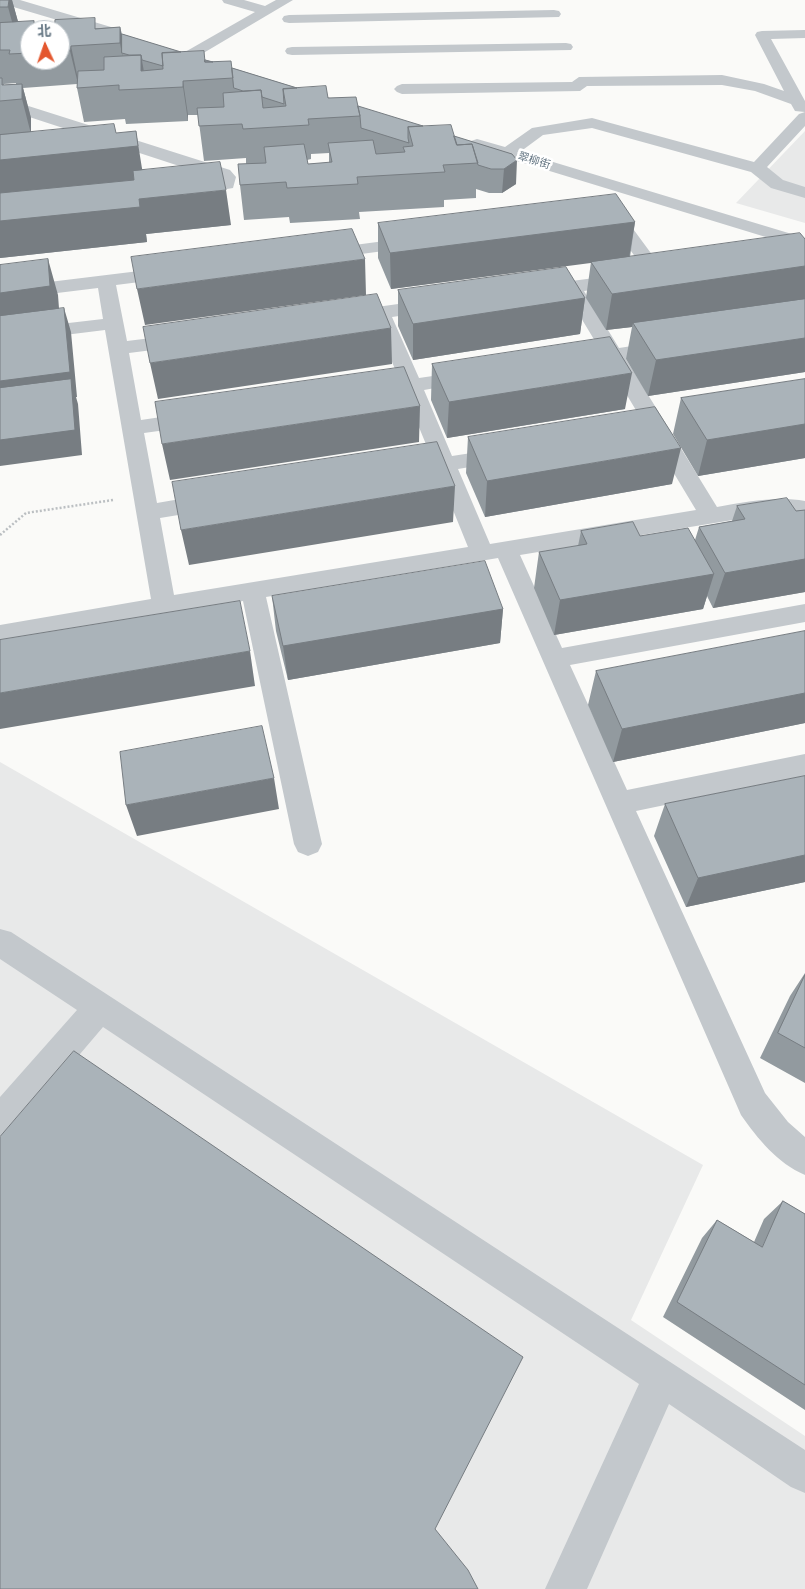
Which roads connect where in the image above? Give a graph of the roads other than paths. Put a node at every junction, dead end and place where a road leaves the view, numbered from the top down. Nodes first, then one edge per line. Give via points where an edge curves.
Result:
1 (5, 0) edge
2 (229, 0) edge
3 (286, 0) edge
4 (432, 0) edge
5 (552, 7) edge
6 (266, 11) junction
7 (434, 16) junction
8 (414, 17) junction
9 (289, 19) dead end
10 (78, 22) junction
11 (70, 26) edge
12 (805, 34) edge
13 (124, 36) edge
14 (566, 47) junction
15 (417, 49) junction
16 (171, 50) edge
17 (292, 51) dead end
18 (190, 55) junction
19 (208, 61) edge
20 (579, 84) junction
21 (402, 89) dead end
22 (797, 100) junction
23 (0, 106) edge
24 (805, 116) edge
25 (592, 123) junction
26 (461, 139) edge
27 (127, 143) junction
28 (88, 146) edge
29 (508, 153) junction
30 (757, 168) junction
31 (173, 192) edge
32 (805, 192) edge
33 (588, 221) edge
34 (431, 240) edge
35 (805, 244) edge
36 (303, 256) edge
37 (185, 271) edge
38 (106, 281) junction
39 (572, 287) junction
40 (0, 294) edge
41 (524, 294) edge
42 (448, 304) edge
43 (381, 313) junction
44 (332, 319) edge
45 (114, 323) junction
46 (206, 336) edge
47 (0, 338) edge
48 (680, 344) edge
49 (118, 348) junction
50 (613, 355) junction
51 (565, 362) edge
52 (488, 374) edge
53 (412, 386) junction
54 (354, 394) edge
55 (209, 416) edge
56 (132, 428) junction
57 (522, 452) edge
58 (445, 464) junction
59 (387, 473) edge
60 (234, 498) edge
61 (146, 504) junction
62 (805, 508) edge
63 (711, 516) junction
64 (494, 552) junction
65 (253, 591) junction
66 (164, 606) junction
67 (805, 613) edge
68 (0, 634) edge
69 (554, 659) junction
70 (805, 765) edge
71 (618, 803) junction
72 (308, 844) dead end
73 (0, 942) edge
74 (100, 1007) junction
75 (0, 1122) edge
76 (805, 1158) edge
77 (662, 1377) junction
78 (805, 1473) edge
79 (566, 1589) edge

1 - 10 street
2 - 6 street
3 - 6 street
4 - 7 street
5 - 7 street
5 - 14 street
6 - 18 street
7 - 8 street
8 - 9 street
8 - 15 street
10 - 11 street
10 - 13 street
12 - 22 street via 762,35
14 - 15 street
14 - 20 street
15 - 17 street
16 - 18 street
18 - 19 street
20 - 21 street
20 - 22 street via 722,80 758,87
20 - 25 street
22 - 24 street
23 - 27 street via 13,106
24 - 30 street
25 - 29 street via 538,130
25 - 30 street
26 - 29 street, 翠柳街
27 - 28 street
27 - 31 street via 228,177 227,184 222,186
29 - 35 street, 翠柳街
30 - 32 street via 777,184
33 - 39 street via 610,220 620,224 667,274
34 - 36 street
37 - 38 street
38 - 40 street
38 - 45 street
39 - 41 street
39 - 50 street
42 - 43 street
43 - 44 street
43 - 53 street
45 - 47 street
45 - 49 street
46 - 49 street
48 - 50 street
49 - 56 street
50 - 51 street
50 - 63 street
52 - 53 street
53 - 54 street
53 - 58 street
55 - 56 street
56 - 61 street
57 - 58 street
58 - 59 street
58 - 64 street
60 - 61 street
61 - 66 street
62 - 63 street via 769,506
63 - 64 street
64 - 65 street
64 - 69 street
65 - 66 street
65 - 72 street
66 - 68 street
67 - 69 street
69 - 71 street
70 - 71 street
71 - 76 street via 752,1104 778,1136
73 - 74 street
74 - 75 street
74 - 77 street
77 - 78 street
77 - 79 street

